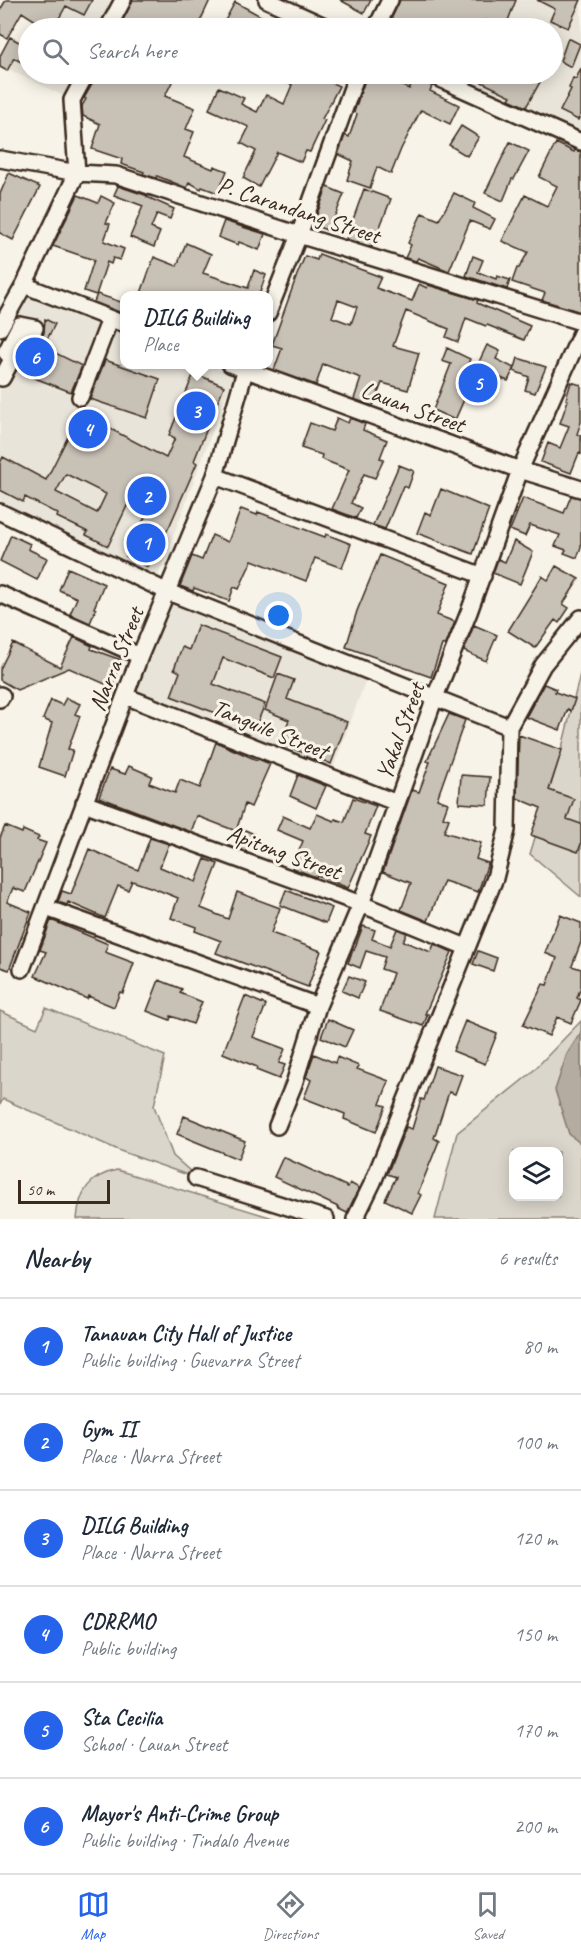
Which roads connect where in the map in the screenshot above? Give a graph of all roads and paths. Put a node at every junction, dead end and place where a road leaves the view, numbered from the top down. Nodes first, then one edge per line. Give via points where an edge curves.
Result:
1 (123, 0) edge
2 (267, 0) edge
3 (390, 0) edge
4 (113, 18) edge
5 (308, 18) edge
6 (381, 18) edge
7 (81, 84) edge
8 (353, 84) edge
9 (451, 84) edge
10 (581, 142) edge
11 (0, 159) edge
12 (77, 173) junction
13 (299, 235) junction
14 (24, 285) junction
15 (273, 300) edge
16 (117, 322) edge
17 (581, 322) edge
18 (0, 327) edge
19 (581, 333) edge
20 (12, 359) dead end
21 (240, 369) edge
22 (249, 369) edge
23 (2, 378) dead end
24 (80, 398) dead end
25 (520, 470) junction
26 (215, 476) junction
27 (581, 489) edge
28 (0, 512) edge
29 (483, 576) junction
30 (168, 592) junction
31 (0, 594) edge
32 (581, 618) edge
33 (140, 656) junction
34 (125, 696) junction
35 (435, 697) junction
36 (508, 727) junction
37 (84, 803) junction
38 (398, 803) junction
39 (361, 904) junction
40 (46, 908) junction
41 (466, 948) junction
42 (22, 969) dead end
43 (318, 1006) junction
44 (277, 1126) dead end
45 (196, 1178) dead end
46 (326, 1219) edge
47 (355, 1219) edge

1 - 4 street
2 - 5 street
3 - 6 street
7 - 12 street via 72,100
8 - 13 street
9 - 10 street
11 - 12 street, P. Carandang Street
12 - 13 street, P. Carandang Street via 116,175
12 - 14 street
13 - 15 street
13 - 17 street, P. Carandang Street
14 - 16 street
14 - 18 street
16 - 24 street
19 - 25 street, Yakal Street
20 - 23 street
21 - 26 street, Narra Street
22 - 25 street, Lauan Street
25 - 27 street, Lauan Street
25 - 29 street, Yakal Street
26 - 29 street
26 - 30 street, Narra Street
28 - 30 street
29 - 35 street, Yakal Street
30 - 33 street, Narra Street
30 - 35 street
31 - 33 street
32 - 36 street via 543,665
33 - 34 street, Narra Street
34 - 37 street, Narra Street
34 - 38 street, Tanguile Street
35 - 36 street
35 - 38 street, Yakal Street
36 - 41 street via 507,831 495,878
37 - 39 street, Apitong Street
37 - 40 street, Narra Street
38 - 39 street, Yakal Street
39 - 41 street, Apitong Street
39 - 43 street, Yakal Street
40 - 42 street, Narra Street
40 - 43 street
41 - 47 street
43 - 44 street, Yakal Street
45 - 46 street

